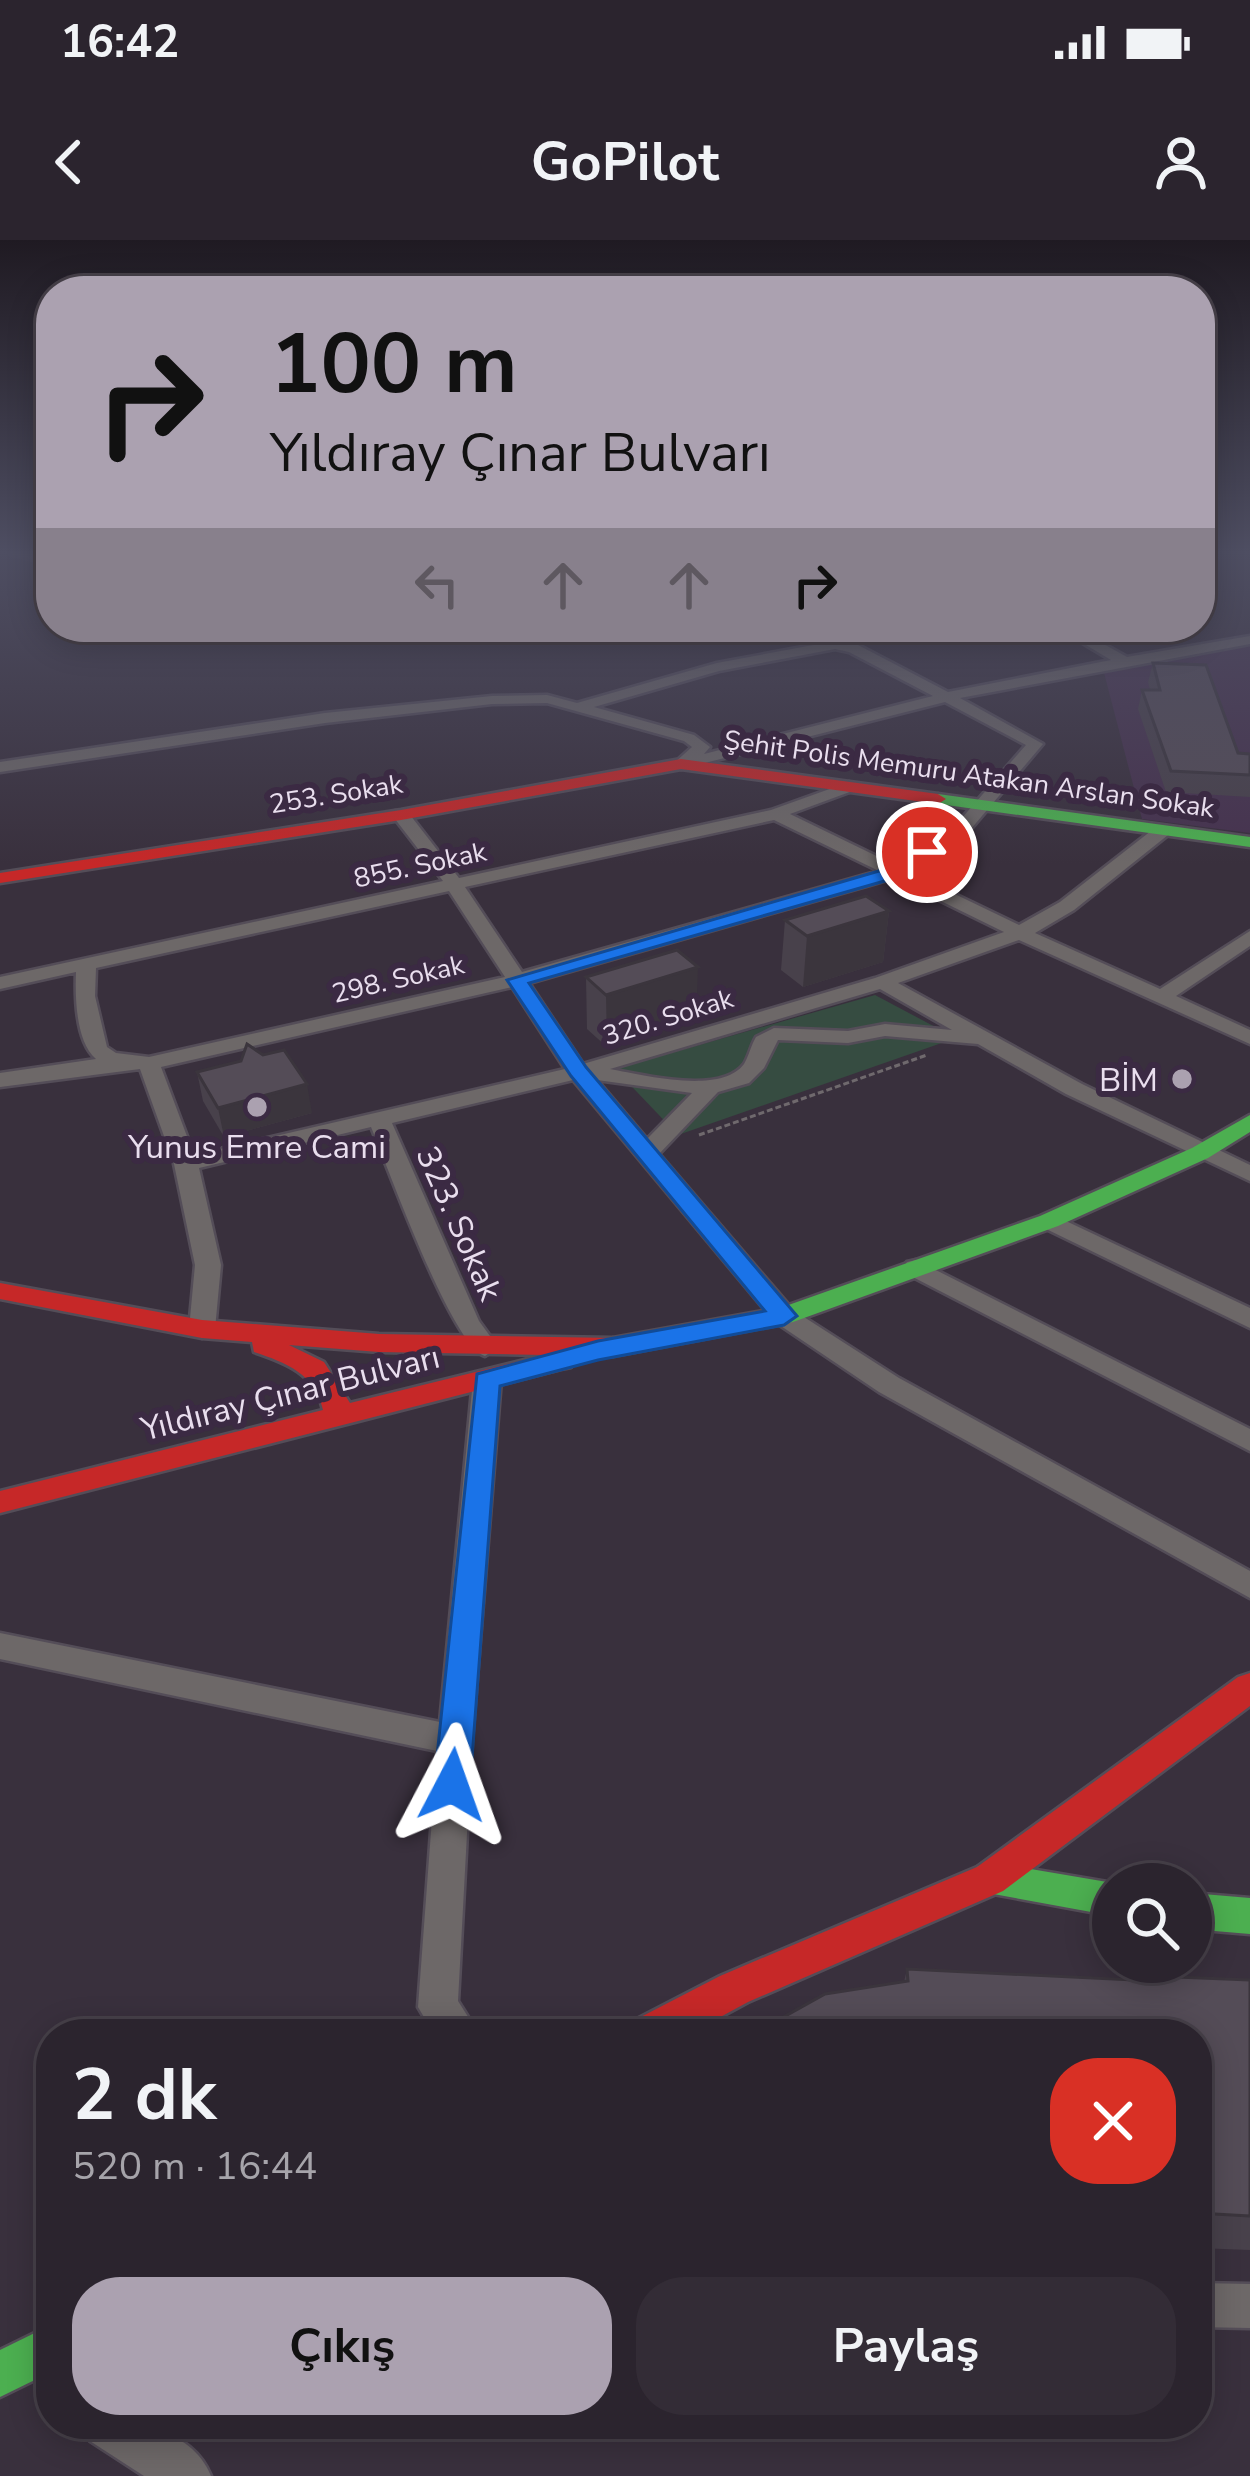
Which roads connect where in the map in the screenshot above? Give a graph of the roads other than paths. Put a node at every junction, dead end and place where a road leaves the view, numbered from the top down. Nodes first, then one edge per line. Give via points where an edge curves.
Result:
1 (780, 655) edge
2 (866, 655) edge
3 (1114, 655) edge
4 (1152, 655) edge
5 (1122, 660) junction
6 (944, 698) junction
7 (579, 706) junction
8 (681, 764) junction
9 (0, 767) edge
10 (849, 788) junction
11 (984, 806) junction
12 (401, 814) junction
13 (776, 814) junction
14 (1162, 831) junction
15 (1250, 842) edge
16 (896, 872) junction
17 (0, 878) edge
18 (453, 885) junction
19 (1020, 933) junction
20 (1250, 938) edge
21 (86, 965) junction
22 (517, 980) junction
23 (882, 982) junction
24 (0, 983) edge
25 (1160, 998) junction
26 (766, 1026) junction
27 (885, 1030) junction
28 (977, 1038) junction
29 (1250, 1039) edge
30 (123, 1062) junction
31 (149, 1063) junction
32 (578, 1072) junction
33 (0, 1080) edge
34 (710, 1089) junction
35 (380, 1121) junction
36 (1250, 1122) edge
37 (646, 1153) junction
38 (1199, 1153) junction
39 (186, 1164) junction
40 (1250, 1174) edge
41 (1049, 1221) junction
42 (916, 1268) junction
43 (0, 1292) edge
44 (784, 1316) junction
45 (1250, 1319) edge
46 (202, 1328) junction
47 (380, 1342) junction
48 (486, 1364) junction
49 (415, 1398) junction
50 (339, 1418) junction
51 (1250, 1441) edge
52 (0, 1502) edge
53 (1250, 1586) edge
54 (0, 1646) edge
55 (1250, 1687) edge
56 (455, 1740) junction
57 (990, 1879) junction
58 (1092, 1896) edge
59 (1212, 1913) edge
60 (1250, 1916) edge
61 (447, 2019) edge
62 (677, 2019) edge
63 (1212, 2305) edge
64 (1250, 2306) edge
65 (36, 2356) edge
66 (0, 2374) edge
67 (130, 2439) edge
68 (187, 2476) edge

1 - 7 street
2 - 6 street
3 - 5 street
4 - 5 street
5 - 6 street
6 - 8 street
6 - 11 street, 298. Sokak via 1035,744
7 - 8 street via 702,747
7 - 9 street via 492,700
8 - 10 street, Şehit Polis Memuru Atakan Arslan Sokak
8 - 12 street, 253. Sokak
10 - 11 street, Şehit Polis Memuru Atakan Arslan Sokak
10 - 13 street, 855. Sokak
11 - 14 street, Şehit Polis Memuru Atakan Arslan Sokak
11 - 16 street, 298. Sokak
12 - 17 street, 253. Sokak
12 - 18 street
13 - 16 street
13 - 18 street, 855. Sokak
14 - 15 street, Şehit Polis Memuru Atakan Arslan Sokak
14 - 19 street, 320. Sokak
16 - 19 street
16 - 22 street, 298. Sokak
18 - 21 street, 855. Sokak
18 - 22 street
19 - 23 street, 320. Sokak
19 - 25 street
20 - 25 street
21 - 24 street, 855. Sokak
21 - 30 street via 97,1050
22 - 31 street, 298. Sokak
22 - 32 street
23 - 26 street, 320. Sokak
23 - 27 street
23 - 28 street
25 - 29 street
26 - 27 street via 848,1037
26 - 32 street, 320. Sokak
26 - 34 street via 755,1069
27 - 28 street
28 - 38 street
30 - 31 street, 298. Sokak
30 - 33 street, 298. Sokak
31 - 39 street
32 - 34 street
32 - 35 street, 320. Sokak
32 - 37 street
34 - 37 street
35 - 39 street, 320. Sokak
35 - 48 street, 323. Sokak
36 - 38 street
37 - 44 street
38 - 40 street
38 - 41 street
39 - 46 street via 208,1265
41 - 42 street
41 - 45 street
42 - 44 street
42 - 51 street
43 - 46 street
44 - 48 street
44 - 53 street via 890,1385
46 - 47 street
46 - 50 street via 320,1368 337,1391
47 - 48 street
47 - 49 street via 416,1357 427,1383
48 - 49 street, Yıldıray Çınar Bulvarı
48 - 56 street
49 - 50 street, Yıldıray Çınar Bulvarı
50 - 52 street, Yıldıray Çınar Bulvarı
54 - 56 street
55 - 57 street
56 - 61 street via 438,2007
57 - 58 street
57 - 62 street
59 - 60 street
63 - 64 street
65 - 66 street
67 - 68 street

